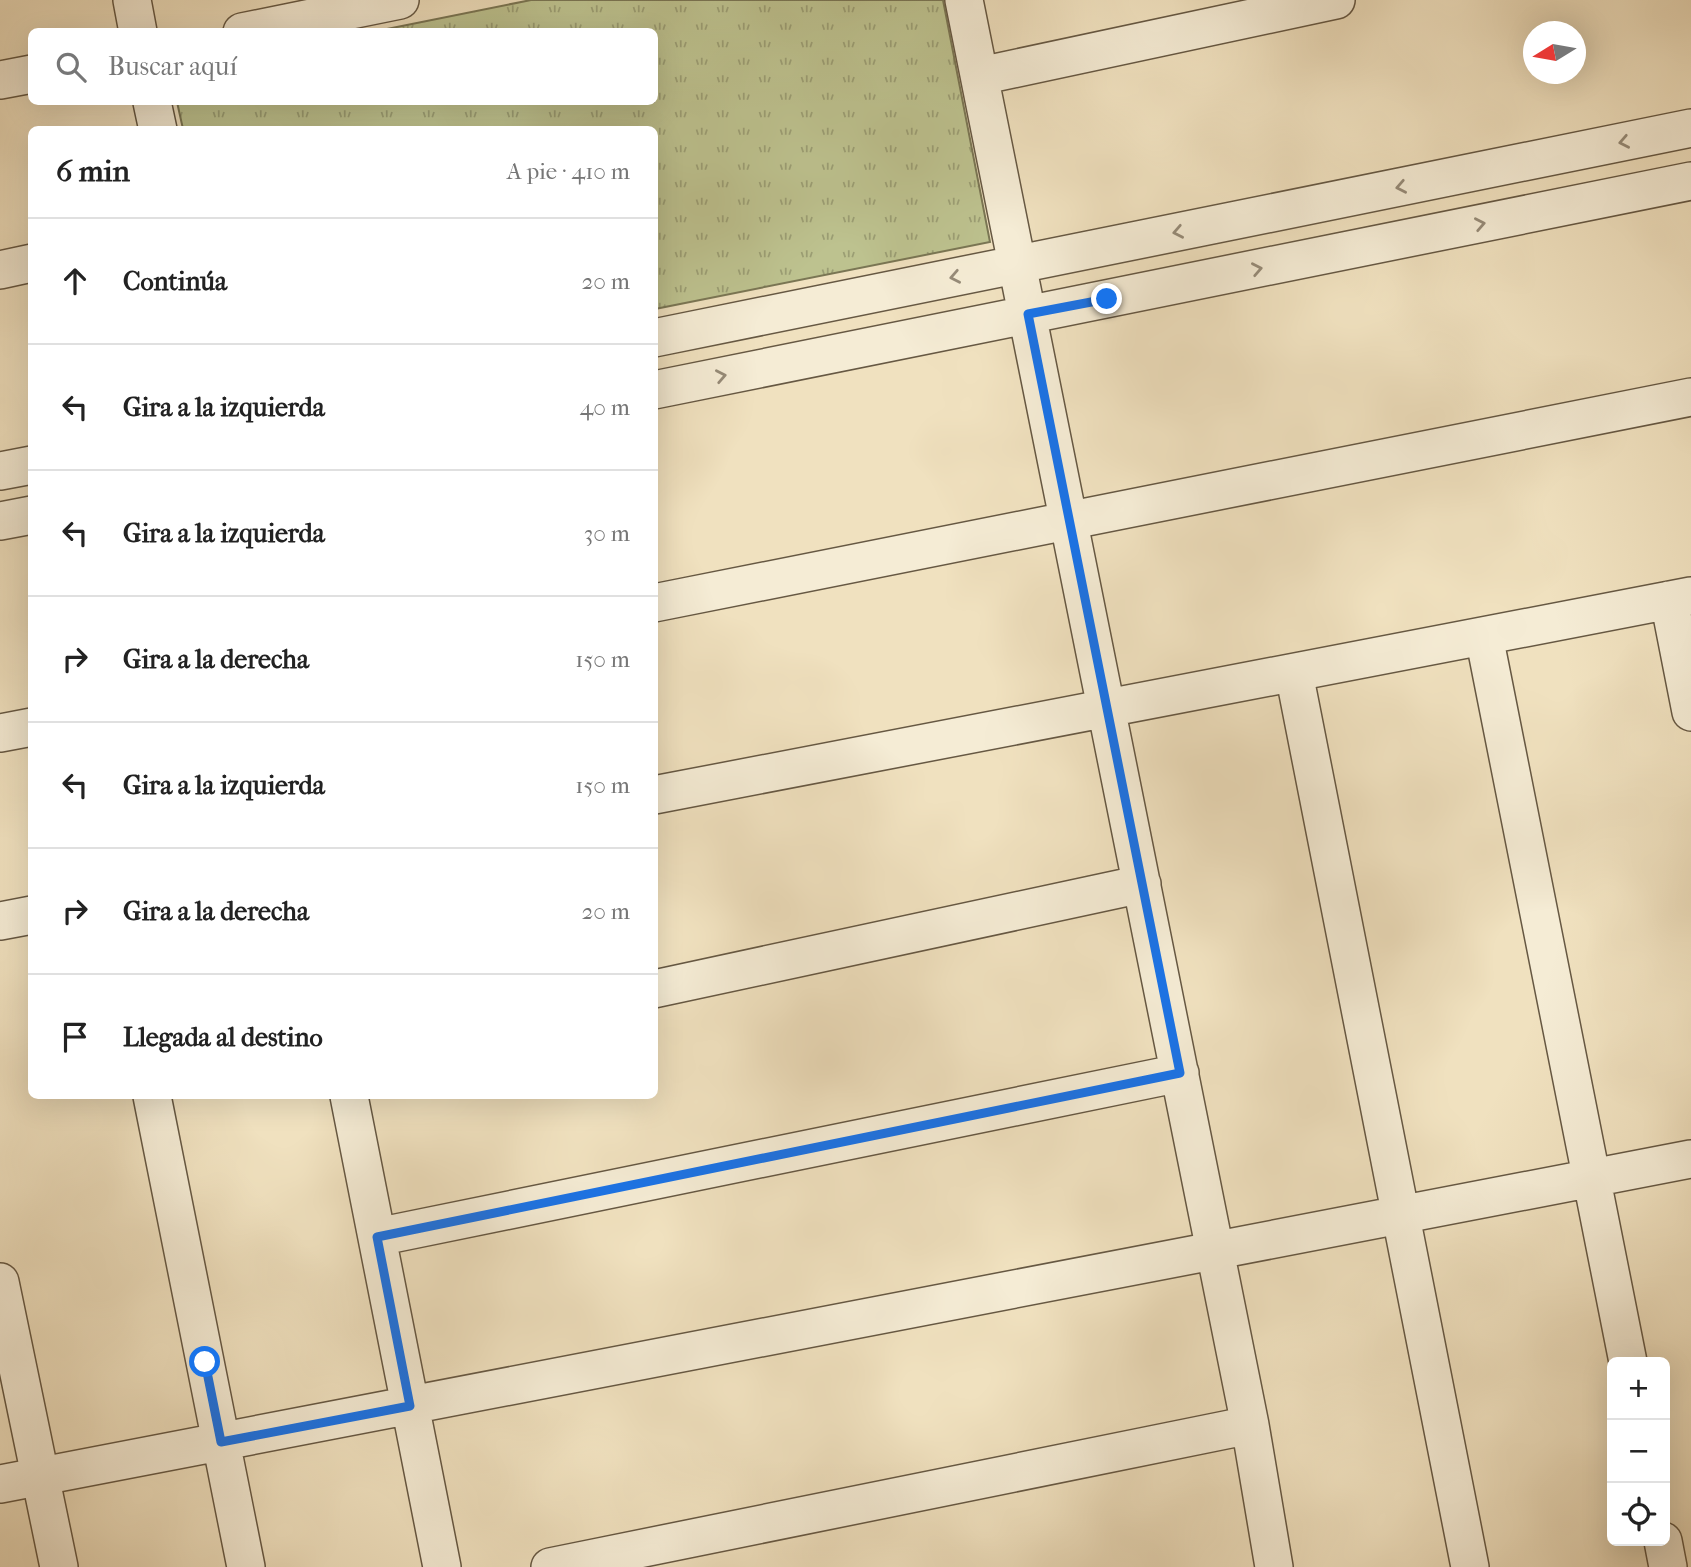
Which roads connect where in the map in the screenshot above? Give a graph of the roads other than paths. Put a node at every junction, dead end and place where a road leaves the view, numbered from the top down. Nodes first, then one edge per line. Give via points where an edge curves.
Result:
1 (132, 0) edge
2 (400, 0) edge
3 (964, 0) edge
4 (1336, 0) edge
5 (137, 28) edge
6 (262, 28) edge
7 (28, 75) edge
8 (980, 76) junction
9 (0, 80) edge
10 (153, 105) edge
11 (157, 126) edge
12 (1691, 128) edge
13 (1691, 181) edge
14 (28, 264) edge
15 (1018, 265) junction
16 (0, 270) edge
17 (1028, 314) junction
18 (658, 337) edge
19 (658, 389) edge
20 (1691, 397) edge
21 (28, 466) edge
22 (0, 471) edge
23 (28, 516) edge
24 (0, 521) edge
25 (1069, 521) junction
26 (1680, 598) edge
27 (658, 602) edge
28 (1484, 636) junction
29 (1294, 673) junction
30 (1107, 708) junction
31 (1691, 712) edge
32 (28, 728) edge
33 (0, 733) edge
34 (658, 794) edge
35 (1142, 884) junction
36 (28, 916) edge
37 (0, 921) edge
38 (658, 988) edge
39 (1180, 1073) junction
40 (153, 1099) edge
41 (350, 1099) edge
42 (1691, 1159) edge
43 (1591, 1178) junction
44 (1401, 1215) junction
45 (377, 1237) junction
46 (1216, 1251) junction
47 (1, 1291) edge
48 (1627, 1357) edge
49 (410, 1406) junction
50 (1250, 1425) junction
51 (221, 1442) junction
52 (40, 1476) junction
53 (0, 1484) edge
54 (1664, 1546) edge
55 (59, 1567) edge
56 (246, 1567) edge
57 (442, 1567) edge
58 (550, 1567) edge
59 (1274, 1567) edge
60 (1470, 1567) edge
61 (1668, 1567) edge

1 - 5 street
2 - 6 street
3 - 8 street
4 - 8 street
7 - 9 street
8 - 15 street
10 - 11 street
12 -> 15 street
17 -> 13 street
14 - 16 street
15 - 17 street
15 -> 18 street
19 -> 17 street
17 - 25 street
20 - 25 street
21 - 22 street
23 - 24 street
25 - 27 street
25 - 30 street
26 - 28 street
26 - 31 street
28 - 29 street
28 - 43 street
29 - 30 street
29 - 44 street
30 - 34 street
30 - 35 street
32 - 33 street
35 - 38 street
35 - 39 street
36 - 37 street
39 - 45 street
39 - 46 street
40 - 51 street
41 - 45 street
42 - 43 street
43 - 44 street
43 - 48 street
44 - 46 street
44 - 60 street
45 - 49 street
46 - 49 street
46 - 50 street
47 - 52 street
49 - 51 street
49 - 57 street
50 - 58 street
50 - 59 street
51 - 52 street
51 - 56 street
52 - 53 street
52 - 55 street
54 - 61 street

